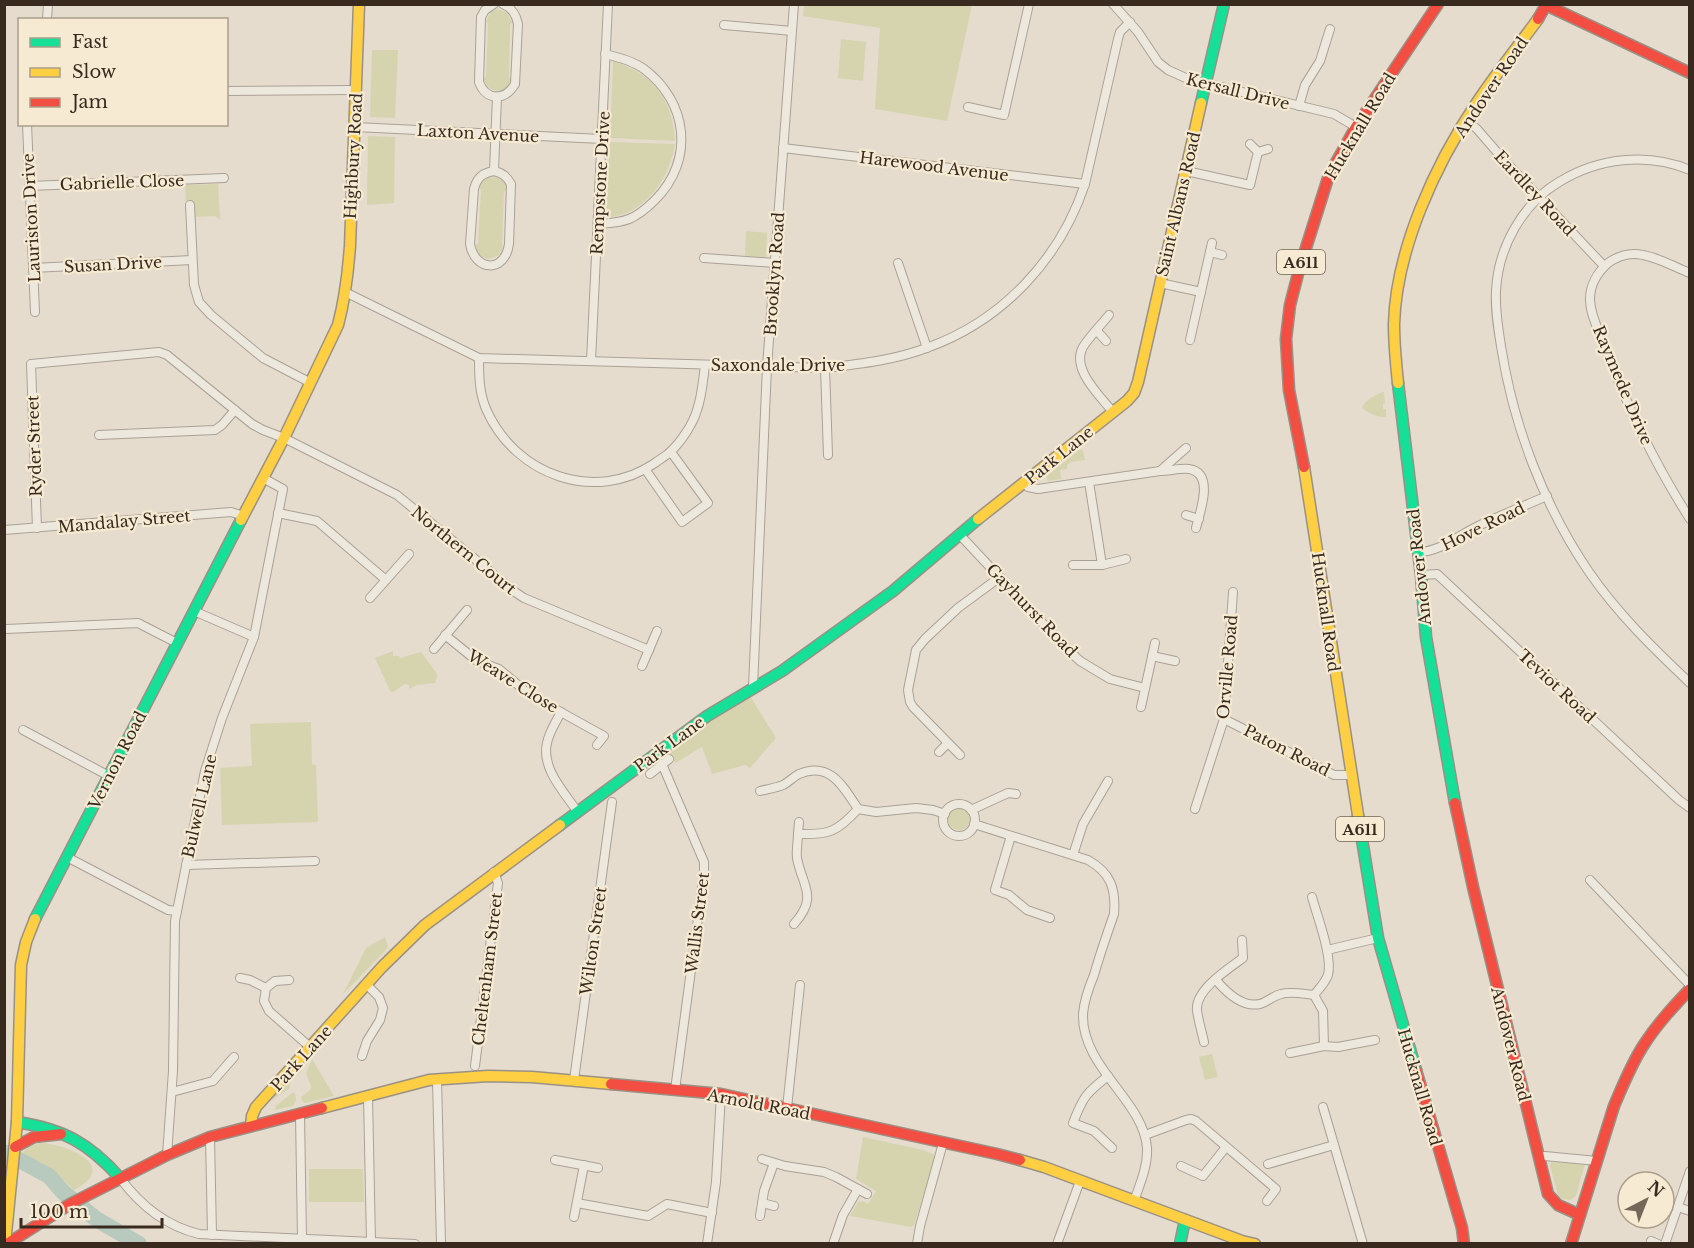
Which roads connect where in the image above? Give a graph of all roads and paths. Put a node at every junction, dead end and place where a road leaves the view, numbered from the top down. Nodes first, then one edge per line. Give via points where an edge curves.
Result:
1 (359, 4) edge
2 (494, 4) edge
3 (503, 4) edge
4 (608, 4) edge
5 (794, 4) edge
6 (1029, 4) edge
7 (1113, 4) edge
8 (1224, 4) edge
9 (1438, 4) edge
10 (1545, 5) edge
11 (1130, 22) junction
12 (724, 25) dead end
13 (1330, 29) dead end
14 (792, 31) junction
15 (605, 54) junction
16 (1689, 73) edge
17 (1206, 84) junction
18 (356, 90) junction
19 (228, 91) edge
20 (497, 97) junction
21 (1299, 106) junction
22 (968, 107) dead end
23 (1466, 120) junction
24 (27, 126) edge
25 (355, 127) junction
26 (1356, 127) junction
27 (496, 134) junction
28 (602, 139) junction
29 (1250, 144) dead end
30 (783, 148) junction
31 (1268, 149) dead end
32 (1258, 152) junction
33 (213, 167) dead end
34 (1689, 170) edge
35 (494, 171) junction
36 (1186, 171) junction
37 (214, 178) junction
38 (224, 178) dead end
39 (1085, 184) junction
40 (30, 186) junction
41 (1539, 197) junction
42 (190, 205) dead end
43 (598, 224) junction
44 (1212, 243) dead end
45 (1210, 252) junction
46 (1222, 255) dead end
47 (704, 258) dead end
48 (192, 260) junction
49 (775, 263) junction
50 (898, 263) dead end
51 (1605, 266) junction
52 (33, 268) junction
53 (1689, 273) edge
54 (1160, 283) junction
55 (345, 292) junction
56 (1201, 292) junction
57 (343, 308) joint
58 (35, 312) dead end
59 (1109, 315) dead end
60 (1097, 331) junction
61 (1190, 340) dead end
62 (1106, 341) dead end
63 (927, 348) junction
64 (479, 358) junction
65 (591, 361) junction
66 (30, 364) joint
67 (705, 365) junction
68 (767, 368) junction
69 (825, 368) junction
70 (311, 383) junction
71 (1127, 401) joint
72 (235, 410) junction
73 (1113, 412) junction
74 (111, 423) dead end
75 (111, 434) junction
76 (99, 435) dead end
77 (284, 438) junction
78 (1186, 448) dead end
79 (671, 452) junction
80 (828, 455) dead end
81 (645, 470) junction
82 (1160, 471) junction
83 (263, 478) junction
84 (1024, 482) junction
85 (1089, 482) junction
86 (1547, 496) junction
87 (278, 513) junction
88 (244, 516) junction
89 (1186, 516) dead end
90 (1199, 519) junction
91 (1689, 519) edge
92 (37, 528) junction
93 (1196, 528) dead end
94 (4, 530) edge
95 (959, 534) junction
96 (1418, 552) junction
97 (409, 554) dead end
98 (1126, 558) dead end
99 (1072, 565) dead end
100 (1102, 565) junction
101 (1421, 575) junction
102 (1000, 577) junction
103 (386, 580) junction
104 (1233, 592) dead end
105 (370, 598) dead end
106 (467, 610) dead end
107 (194, 611) junction
108 (17, 618) dead end
109 (17, 628) junction
110 (6, 629) edge
111 (657, 631) dead end
112 (446, 636) junction
113 (254, 637) junction
114 (177, 643) junction
115 (1155, 643) dead end
116 (434, 650) dead end
117 (649, 651) junction
118 (1152, 656) junction
119 (1175, 661) dead end
120 (642, 666) dead end
121 (1689, 682) edge
122 (753, 687) junction
123 (1145, 688) junction
124 (1141, 707) dead end
125 (561, 712) junction
126 (1224, 719) junction
127 (23, 730) dead end
128 (948, 743) junction
129 (597, 745) dead end
130 (939, 752) dead end
131 (960, 755) dead end
132 (650, 774) dead end
133 (1351, 775) junction
134 (109, 776) junction
135 (1108, 781) dead end
136 (760, 791) dead end
137 (1016, 794) dead end
138 (612, 802) dead end
139 (1689, 808) edge
140 (858, 809) junction
141 (1195, 809) dead end
142 (971, 810) junction
143 (577, 811) junction
144 (945, 814) junction
145 (799, 822) dead end
146 (974, 824) junction
147 (798, 834) junction
148 (1011, 836) junction
149 (1072, 855) junction
150 (67, 857) junction
151 (315, 861) dead end
152 (186, 864) junction
153 (494, 872) junction
154 (1590, 880) dead end
155 (1312, 897) dead end
156 (177, 911) junction
157 (1050, 918) dead end
158 (794, 924) dead end
159 (1378, 938) junction
160 (1242, 940) dead end
161 (1327, 950) junction
162 (240, 978) dead end
163 (289, 980) dead end
164 (1216, 980) junction
165 (366, 984) junction
166 (800, 985) dead end
167 (1689, 987) edge
168 (266, 988) junction
169 (1314, 995) junction
170 (1375, 1040) dead end
171 (1204, 1042) dead end
172 (1324, 1046) junction
173 (310, 1047) junction
174 (1290, 1053) dead end
175 (362, 1056) dead end
176 (234, 1057) dead end
177 (475, 1066) dead end
178 (1108, 1076) junction
179 (437, 1079) junction
180 (574, 1080) junction
181 (675, 1090) junction
182 (172, 1092) junction
183 (721, 1094) junction
184 (368, 1096) junction
185 (1323, 1107) dead end
186 (786, 1108) junction
187 (300, 1114) junction
188 (16, 1122) junction
189 (251, 1126) junction
190 (67, 1134) junction
191 (1145, 1135) junction
192 (210, 1137) junction
193 (944, 1143) junction
194 (1334, 1145) junction
195 (15, 1147) junction
196 (1226, 1147) junction
197 (1112, 1148) dead end
198 (167, 1155) junction
199 (1539, 1157) junction
200 (762, 1159) dead end
201 (555, 1160) dead end
202 (1597, 1161) junction
203 (774, 1163) junction
204 (1269, 1164) dead end
205 (584, 1165) junction
206 (1181, 1166) dead end
207 (598, 1168) dead end
208 (1689, 1171) edge
209 (120, 1178) junction
210 (1080, 1180) junction
211 (858, 1189) junction
212 (867, 1194) dead end
213 (1134, 1201) junction
214 (1267, 1201) dead end
215 (577, 1203) junction
216 (762, 1203) junction
217 (774, 1206) dead end
218 (1678, 1207) junction
219 (1689, 1211) edge
220 (712, 1213) junction
221 (1580, 1215) junction
222 (760, 1216) dead end
223 (574, 1217) dead end
224 (1185, 1220) junction
225 (212, 1236) junction
226 (302, 1239) junction
227 (371, 1242) junction
228 (6, 1244) edge
229 (415, 1244) edge
230 (441, 1244) edge
231 (707, 1244) edge
232 (833, 1244) edge
233 (918, 1244) edge
234 (1057, 1244) edge
235 (1180, 1244) edge
236 (1255, 1244) edge
237 (1363, 1244) edge
238 (1464, 1244) edge
239 (1571, 1244) edge
240 (1665, 1244) edge

1 - 18 main road, Highbury Road
2 - 20 street via 481,17 479,82 482,89
3 - 20 street via 517,16 515,84 511,91
4 - 15 street, Rempstone Drive
5 - 14 street, Brooklyn Road
6 - 22 street via 1004,115
7 - 11 street, Kersall Drive
8 - 17 main road, Saint Albans Road
9 - 26 main road, Hucknall Road / A611
10 - 16 main road
10 - 23 main road, Andover Road
11 - 17 street, Kersall Drive via 1158,62 1168,70
11 - 39 street, Saxondale Drive via 1118,39
12 - 14 street
13 - 21 street
14 - 30 street, Brooklyn Road
15 - 28 street, Rempstone Drive
15 - 43 street via 642,67 657,80 676,111 682,143 674,175 650,205 632,218
17 - 21 street, Kersall Drive
17 - 36 main road, Saint Albans Road
18 - 19 street
18 - 25 main road, Highbury Road
20 - 27 street
21 - 26 street, Kersall Drive via 1334,114
23 - 41 street, Eardley Road
23 - 96 main road, Andover Road via 1417,218 1401,269 1393,328
24 - 40 street, Lauriston Drive
25 - 27 street, Laxton Avenue
25 - 55 main road, Highbury Road
26 - 133 main road, Hucknall Road / A611 via 1324,189 1290,305 1286,339 1289,390 1306,476
27 - 28 street, Laxton Avenue
27 - 35 street
28 - 43 street, Rempstone Drive
29 - 32 street
30 - 39 street, Harewood Avenue
30 - 49 street, Brooklyn Road
31 - 32 street
32 - 36 street via 1250,185
33 - 37 street
34 - 41 street via 1660,161 1614,160 1572,174
35 - 35 street via 502,173 511,184 509,244 502,261 485,265 478,261 470,244 474,189 480,176
36 - 54 main road, Saint Albans Road
37 - 38 street, Gabrielle Close
37 - 40 street, Gabrielle Close
39 - 63 street, Saxondale Drive via 1053,250 1023,287 979,323
40 - 52 street, Lauriston Drive
41 - 51 street, Eardley Road
41 - 86 street via 1508,240 1500,265 1496,301 1504,369 1531,462
42 - 48 street
43 - 65 street, Rempstone Drive
44 - 45 street
45 - 46 street
45 - 56 street
47 - 49 street
48 - 52 street, Susan Drive
48 - 70 street via 199,302 211,315 263,358
49 - 68 street, Brooklyn Road
50 - 63 street
51 - 53 street via 1622,256 1642,255
51 - 91 street, Raymede Drive via 1591,290 1592,312 1646,442
52 - 58 street, Lauriston Drive
54 - 56 street
54 - 71 main road, Saint Albans Road via 1137,387
55 - 57 main road, Highbury Road
55 - 64 street, Saxondale Drive
56 - 61 street
57 - 70 main road, Vernon Road via 332,342
59 - 60 street
60 - 62 street
60 - 73 street via 1084,345 1080,364 1083,374
63 - 69 street, Saxondale Drive via 878,361
64 - 65 street, Saxondale Drive
64 - 81 street via 479,382 486,409 499,434 544,471 594,482
65 - 67 street, Saxondale Drive
66 - 72 street, Northern Court via 159,352
66 - 92 street, Ryder Street
67 - 68 street, Saxondale Drive
67 - 79 street via 697,412
68 - 69 street, Saxondale Drive
68 - 122 street, Brooklyn Road
69 - 80 street
70 - 77 main road, Vernon Road
71 - 73 main road, Park Lane
72 - 75 street via 215,430
72 - 77 street, Northern Court via 252,424
73 - 84 main road, Park Lane
74 - 75 street
75 - 76 street
77 - 83 main road, Vernon Road
77 - 117 street, Northern Court via 397,495 524,598
78 - 82 street
79 - 81 street
79 - 81 street via 708,503 682,522
82 - 85 street
82 - 90 street via 1188,469 1200,475 1205,496
83 - 87 street, Bulwell Lane via 283,489
83 - 88 main road, Vernon Road
84 - 85 street via 1038,489
84 - 95 main road, Park Lane
85 - 100 street
86 - 96 street, Hove Road via 1438,548
86 - 121 street via 1589,571 1616,608
87 - 103 street via 317,521
87 - 113 street, Bulwell Lane
88 - 92 street, Mandalay Street via 231,512
88 - 107 main road, Vernon Road
89 - 90 street
90 - 93 street
92 - 94 street, Mandalay Street
95 - 102 street, Gayhurst Road
95 - 122 main road, Park Lane via 893,591 782,671
96 - 101 main road, Andover Road
97 - 103 street
98 - 100 street
99 - 100 street
101 - 139 street, Teviot Road via 1437,574
101 - 199 main road, Andover Road via 1426,637 1452,792
102 - 123 street, Gayhurst Road via 1080,661 1110,679
102 - 128 street via 958,608 916,650 908,690 910,702
103 - 105 street
104 - 126 street, Orville Road
106 - 112 street
107 - 113 street
107 - 114 main road, Vernon Road
108 - 109 street
109 - 110 street
109 - 114 street via 138,623
111 - 117 street
112 - 116 street
112 - 125 street, Weave Close via 477,661 499,669 530,695
113 - 152 street, Bulwell Lane via 205,771
114 - 134 main road, Vernon Road
115 - 118 street
117 - 120 street
118 - 119 street
118 - 123 street
122 - 143 main road, Park Lane
123 - 124 street
125 - 129 street, Weave Close via 604,736
125 - 143 street via 547,741 547,763
126 - 133 street, Paton Road via 1334,775
126 - 141 street, Orville Road
127 - 134 street
128 - 130 street
128 - 131 street
132 - 181 street, Wallis Street via 665,762 704,862
133 - 159 main road, Hucknall Road / A611
134 - 150 main road, Vernon Road
135 - 149 street via 1083,824
136 - 140 street via 782,786 800,774 822,771 840,782
137 - 142 street via 1008,793
138 - 180 street, Wilton Street
140 - 144 street via 876,812 916,808
140 - 147 street via 832,831
142 - 144 street via 954,805
142 - 146 street
143 - 153 main road, Park Lane
144 - 146 street via 946,829 954,835 964,835
145 - 147 street
146 - 148 street
147 - 158 street via 796,857 807,894 802,915
148 - 149 street
148 - 157 street via 995,890 1009,895 1027,910
149 - 178 street via 1099,866 1113,887 1114,914 1083,1015 1090,1047
150 - 156 street via 168,910
150 - 188 main road, Vernon Road via 35,918 21,965
151 - 152 street
152 - 156 street, Bulwell Lane
153 - 165 main road, Park Lane via 425,925
153 - 177 street, Cheltenham Street via 498,883
154 - 167 street
155 - 161 street
156 - 182 street, Bulwell Lane
159 - 161 street
159 - 238 main road, Hucknall Road / A611
160 - 164 street via 1243,958
161 - 169 street via 1328,975
162 - 168 street
163 - 168 street via 275,981
164 - 169 street via 1225,991 1252,1005 1281,994
164 - 171 street via 1200,996 1197,1008
165 - 173 main road, Park Lane
165 - 175 street via 379,997 383,1008
166 - 186 street
167 - 202 main road via 1631,1065
168 - 173 street via 264,1001 269,1011
169 - 172 street via 1323,1011
170 - 172 street
172 - 174 street
173 - 189 main road, Park Lane via 256,1107
176 - 182 street via 213,1081
178 - 191 street
178 - 197 street via 1089,1090 1073,1123 1094,1131
179 - 180 main road, Arnold Road via 488,1076
179 - 184 main road, Arnold Road
179 - 230 street
180 - 181 main road, Arnold Road
181 - 183 main road, Arnold Road
182 - 198 street, Bulwell Lane
183 - 186 main road, Arnold Road
183 - 220 street
184 - 187 main road, Arnold Road
184 - 227 street
185 - 194 street
186 - 193 main road, Arnold Road
187 - 189 main road, Arnold Road
187 - 226 street
188 - 190 main road
188 - 195 main road, Vernon Road
189 - 192 main road, Arnold Road
190 - 195 main road via 34,1137
190 - 209 main road via 108,1163
191 - 196 street via 1191,1119
191 - 213 street via 1145,1169
192 - 198 main road, Arnold Road
192 - 225 street
193 - 210 main road, Arnold Road via 997,1154
193 - 233 street
194 - 204 street
194 - 237 street
195 - 228 main road, Vernon Road
196 - 206 street via 1203,1176
196 - 214 street via 1276,1189
198 - 209 main road, Arnold Road
199 - 202 street
199 - 221 main road, Andover Road via 1552,1202
200 - 203 street
201 - 205 street
202 - 221 main road
203 - 211 street via 824,1172
203 - 216 street
205 - 207 street
205 - 215 street
208 - 218 street
209 - 225 street via 131,1194 165,1221
209 - 228 main road, Arnold Road
210 - 213 main road, Arnold Road
210 - 234 street
211 - 212 street
211 - 232 street
213 - 224 main road, Arnold Road
215 - 220 street via 648,1216 667,1204
215 - 223 street
216 - 217 street
216 - 222 street
218 - 219 street
218 - 240 street
220 - 231 street
221 - 239 main road
224 - 235 main road
224 - 236 main road, Arnold Road
225 - 226 street
226 - 227 street
227 - 229 street

